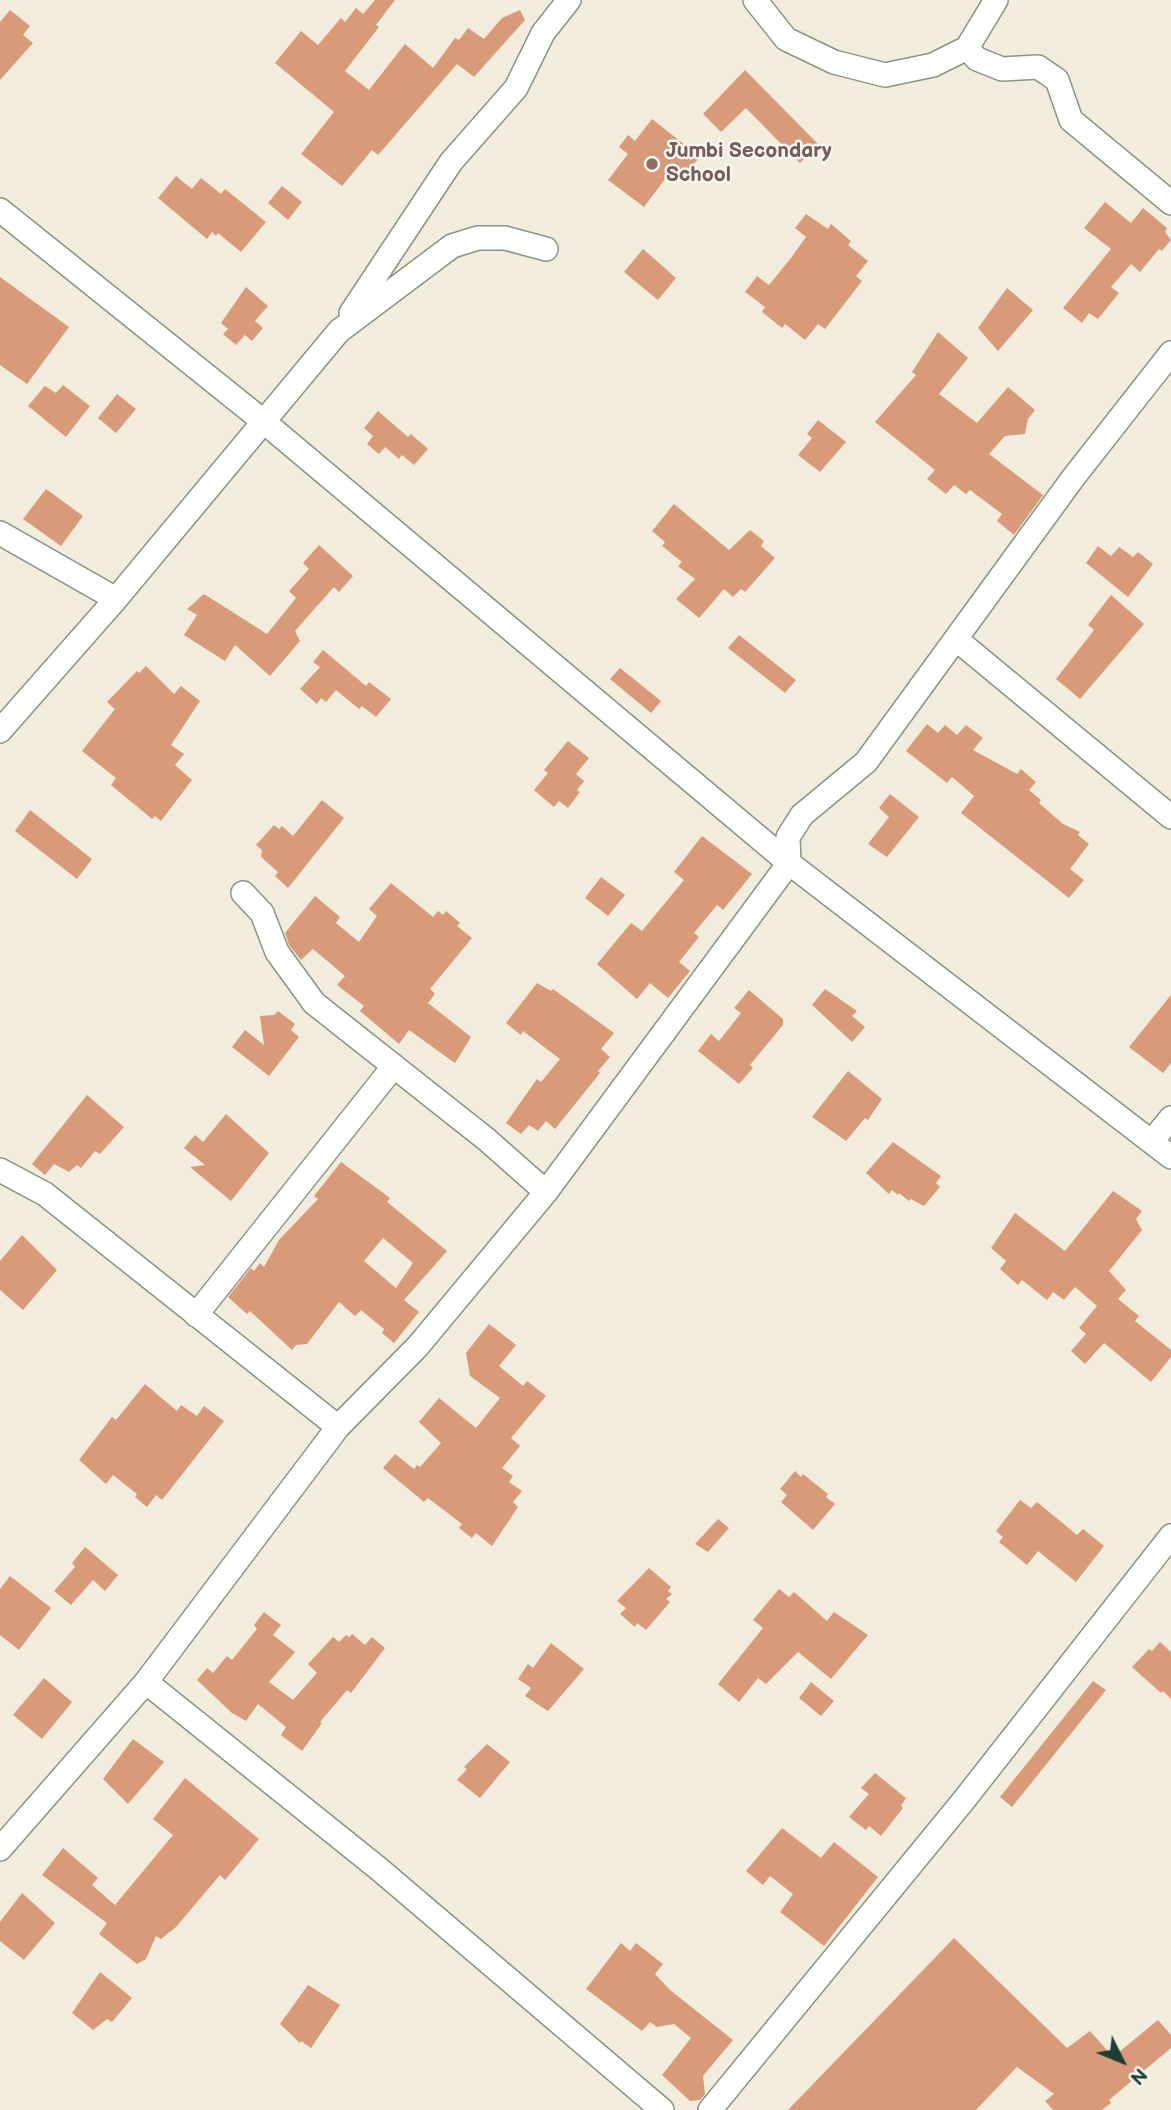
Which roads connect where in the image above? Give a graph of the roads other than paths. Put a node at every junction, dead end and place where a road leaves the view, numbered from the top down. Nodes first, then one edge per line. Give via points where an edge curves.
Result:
1 (569, 0) edge
2 (755, 0) edge
3 (996, 0) edge
4 (967, 48) junction
5 (1171, 203) edge
6 (0, 211) edge
7 (546, 249) dead end
8 (340, 331) junction
9 (1171, 353) edge
10 (263, 421) junction
11 (0, 533) edge
12 (116, 599) junction
13 (957, 639) junction
14 (0, 731) edge
15 (1171, 817) edge
16 (789, 863) junction
17 (243, 893) dead end
18 (394, 1066) junction
19 (1171, 1118) edge
20 (1152, 1141) junction
21 (1171, 1157) edge
22 (0, 1170) edge
23 (546, 1192) junction
24 (195, 1315) junction
25 (338, 1427) junction
26 (1171, 1536) edge
27 (146, 1682) junction
28 (0, 1849) edge
29 (662, 2110) edge
30 (710, 2110) edge

1 - 8 street via 543,33 516,88 451,162
2 - 4 street via 786,39 834,62 885,75 933,65
3 - 4 street
4 - 5 street via 976,59 1002,69 1038,67 1057,80 1071,120
6 - 10 street
7 - 8 street via 505,238 478,238 452,246
8 - 10 street
9 - 13 street via 1073,478
10 - 12 street
10 - 16 street
11 - 12 street
12 - 14 street
13 - 15 street
13 - 16 street via 866,762 802,815 788,837
16 - 20 street
16 - 23 street
17 - 18 street via 262,913 277,952 314,1003
18 - 23 street
18 - 24 street
19 - 20 street
20 - 21 street
22 - 24 street via 45,1194
23 - 25 street via 418,1346
24 - 25 street
25 - 27 street
26 - 30 street via 964,1800
27 - 28 street
27 - 29 street via 379,1869

